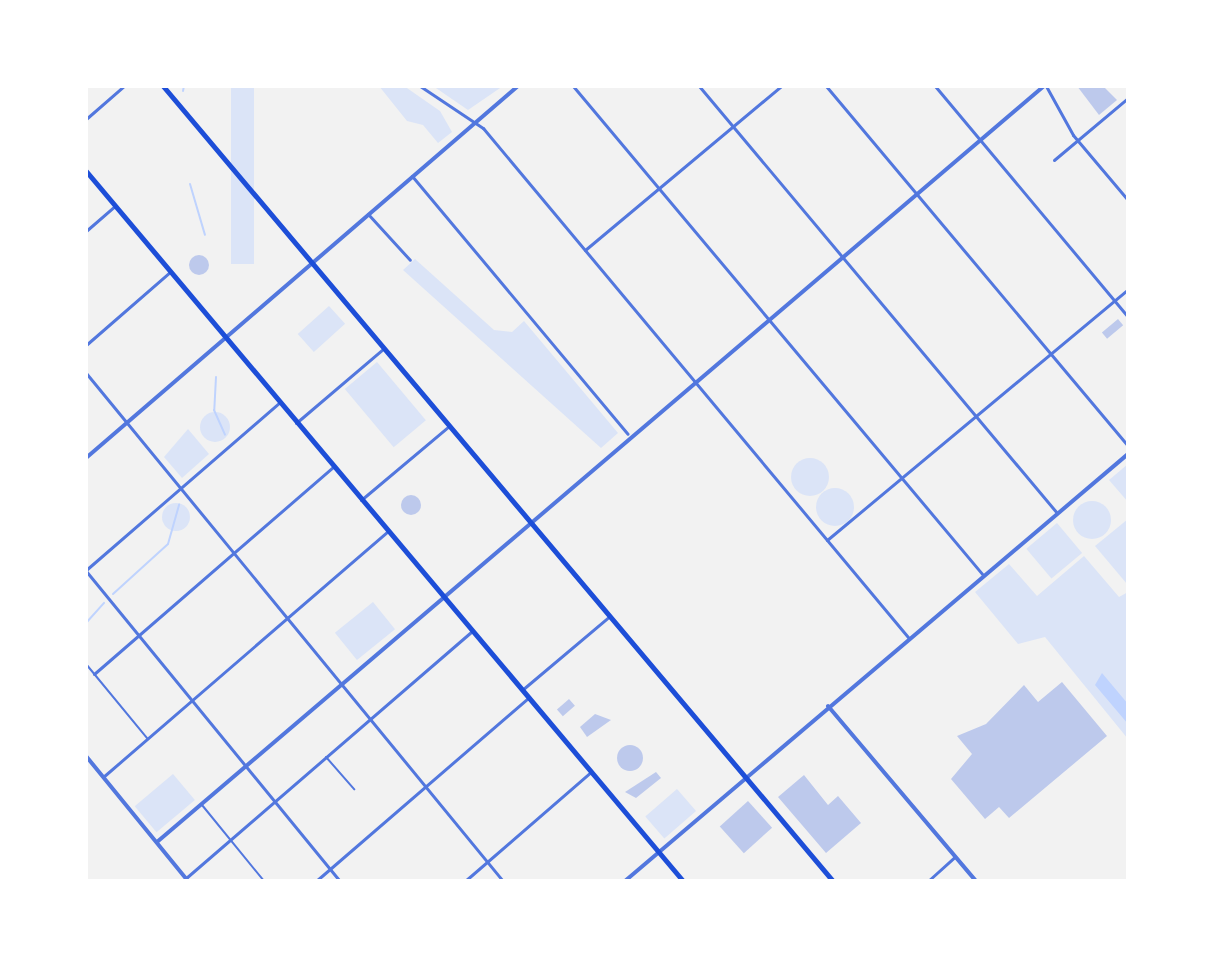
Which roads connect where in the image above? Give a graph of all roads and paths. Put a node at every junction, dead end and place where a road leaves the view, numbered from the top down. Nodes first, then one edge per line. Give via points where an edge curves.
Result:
1 (124, 86) edge
2 (163, 86) edge
3 (420, 86) edge
4 (518, 86) edge
5 (573, 86) edge
6 (699, 86) edge
7 (781, 86) edge
8 (826, 86) edge
9 (935, 86) edge
10 (1045, 86) edge
11 (1128, 98) edge
12 (86, 119) edge
13 (474, 123) junction
14 (733, 126) junction
15 (980, 139) junction
16 (1077, 140) junction
17 (1054, 160) dead end
18 (86, 171) edge
19 (411, 176) junction
20 (659, 188) junction
21 (916, 192) junction
22 (1128, 200) edge
23 (115, 206) junction
24 (368, 214) junction
25 (86, 231) edge
26 (585, 250) junction
27 (841, 255) junction
28 (410, 260) dead end
29 (311, 264) junction
30 (170, 272) junction
31 (1128, 289) edge
32 (1115, 300) junction
33 (766, 317) junction
34 (1128, 317) edge
35 (225, 339) junction
36 (86, 345) edge
37 (383, 349) junction
38 (1051, 354) junction
39 (86, 373) edge
40 (693, 379) junction
41 (279, 403) junction
42 (976, 416) junction
43 (127, 423) junction
44 (296, 423) junction
45 (448, 427) junction
46 (628, 434) junction
47 (1128, 446) edge
48 (1128, 454) edge
49 (86, 458) edge
50 (333, 467) junction
51 (902, 479) junction
52 (180, 488) junction
53 (361, 500) junction
54 (1057, 513) junction
55 (528, 522) junction
56 (388, 531) junction
57 (827, 540) junction
58 (234, 553) junction
59 (86, 570) edge
60 (983, 575) junction
61 (442, 595) junction
62 (610, 616) junction
63 (287, 618) junction
64 (472, 631) junction
65 (139, 635) junction
66 (908, 637) junction
67 (86, 664) edge
68 (94, 674) junction
69 (340, 683) junction
70 (522, 690) junction
71 (528, 698) junction
72 (192, 700) junction
73 (828, 706) junction
74 (370, 719) junction
75 (148, 738) junction
76 (86, 756) edge
77 (326, 757) junction
78 (245, 765) junction
79 (591, 772) junction
80 (103, 777) junction
81 (745, 777) junction
82 (425, 787) junction
83 (354, 789) dead end
84 (275, 801) junction
85 (201, 803) junction
86 (230, 839) junction
87 (157, 842) junction
88 (659, 852) junction
89 (956, 857) junction
90 (487, 862) junction
91 (330, 869) junction
92 (187, 879) edge
93 (264, 881) edge
94 (316, 881) edge
95 (340, 881) edge
96 (465, 881) edge
97 (503, 881) edge
98 (625, 881) edge
99 (683, 881) edge
100 (833, 881) edge
101 (928, 881) edge
102 (976, 881) edge

1 - 12 street
2 - 29 main road
3 - 13 street
4 - 13 street
5 - 20 street
6 - 14 street
7 - 14 street
8 - 21 street
9 - 15 street
10 - 15 street
10 - 16 street
11 - 16 street
13 - 19 street
13 - 26 street
14 - 20 street
14 - 27 street
15 - 21 street
15 - 32 street
16 - 17 street
16 - 22 street
18 - 23 main road
19 - 24 street
19 - 46 street
20 - 26 street
20 - 33 street
21 - 27 street
21 - 38 street
23 - 25 street
23 - 30 main road
24 - 28 street
24 - 29 street
26 - 40 street
27 - 33 street
27 - 42 street
29 - 35 street
29 - 37 main road
30 - 35 main road
30 - 36 street
31 - 32 street
32 - 34 street
32 - 38 street
33 - 40 street
33 - 51 street
35 - 41 main road
35 - 43 street
37 - 44 street
37 - 45 main road
38 - 42 street
38 - 47 street
39 - 43 street
40 - 46 street
40 - 57 street
41 - 44 main road
41 - 52 street
42 - 51 street
42 - 54 street
43 - 49 street
43 - 52 street
44 - 50 main road
45 - 53 street
45 - 55 main road
46 - 55 street
48 - 54 street
50 - 53 main road
50 - 58 street
51 - 57 street
51 - 60 street
52 - 58 street
52 - 59 street
53 - 56 main road
54 - 60 street
55 - 61 street
55 - 62 main road
56 - 61 main road
56 - 63 street
57 - 66 street
58 - 63 street
58 - 65 street
59 - 65 street
60 - 66 street
61 - 64 main road
61 - 69 street
62 - 70 street
62 - 81 main road
63 - 69 street
63 - 72 street
64 - 70 main road
64 - 74 street
65 - 68 street
65 - 72 street
66 - 73 street
67 - 68 lane
68 - 75 lane
69 - 74 street
69 - 78 street
70 - 71 main road
71 - 79 main road
71 - 82 street
72 - 75 street
72 - 78 street
73 - 81 street
73 - 89 street
74 - 77 street
74 - 82 street
75 - 80 street
76 - 80 street
77 - 83 lane
77 - 84 street
78 - 84 street
78 - 85 street
79 - 88 main road
79 - 90 street
80 - 87 street
81 - 88 street
81 - 100 main road
82 - 90 street
82 - 91 street
84 - 86 street
84 - 91 street
85 - 86 lane
85 - 87 street
86 - 92 street
86 - 93 lane
87 - 92 street
88 - 98 street
88 - 99 main road
89 - 101 street
89 - 102 street
90 - 96 street
90 - 97 street
91 - 94 street
91 - 95 street

